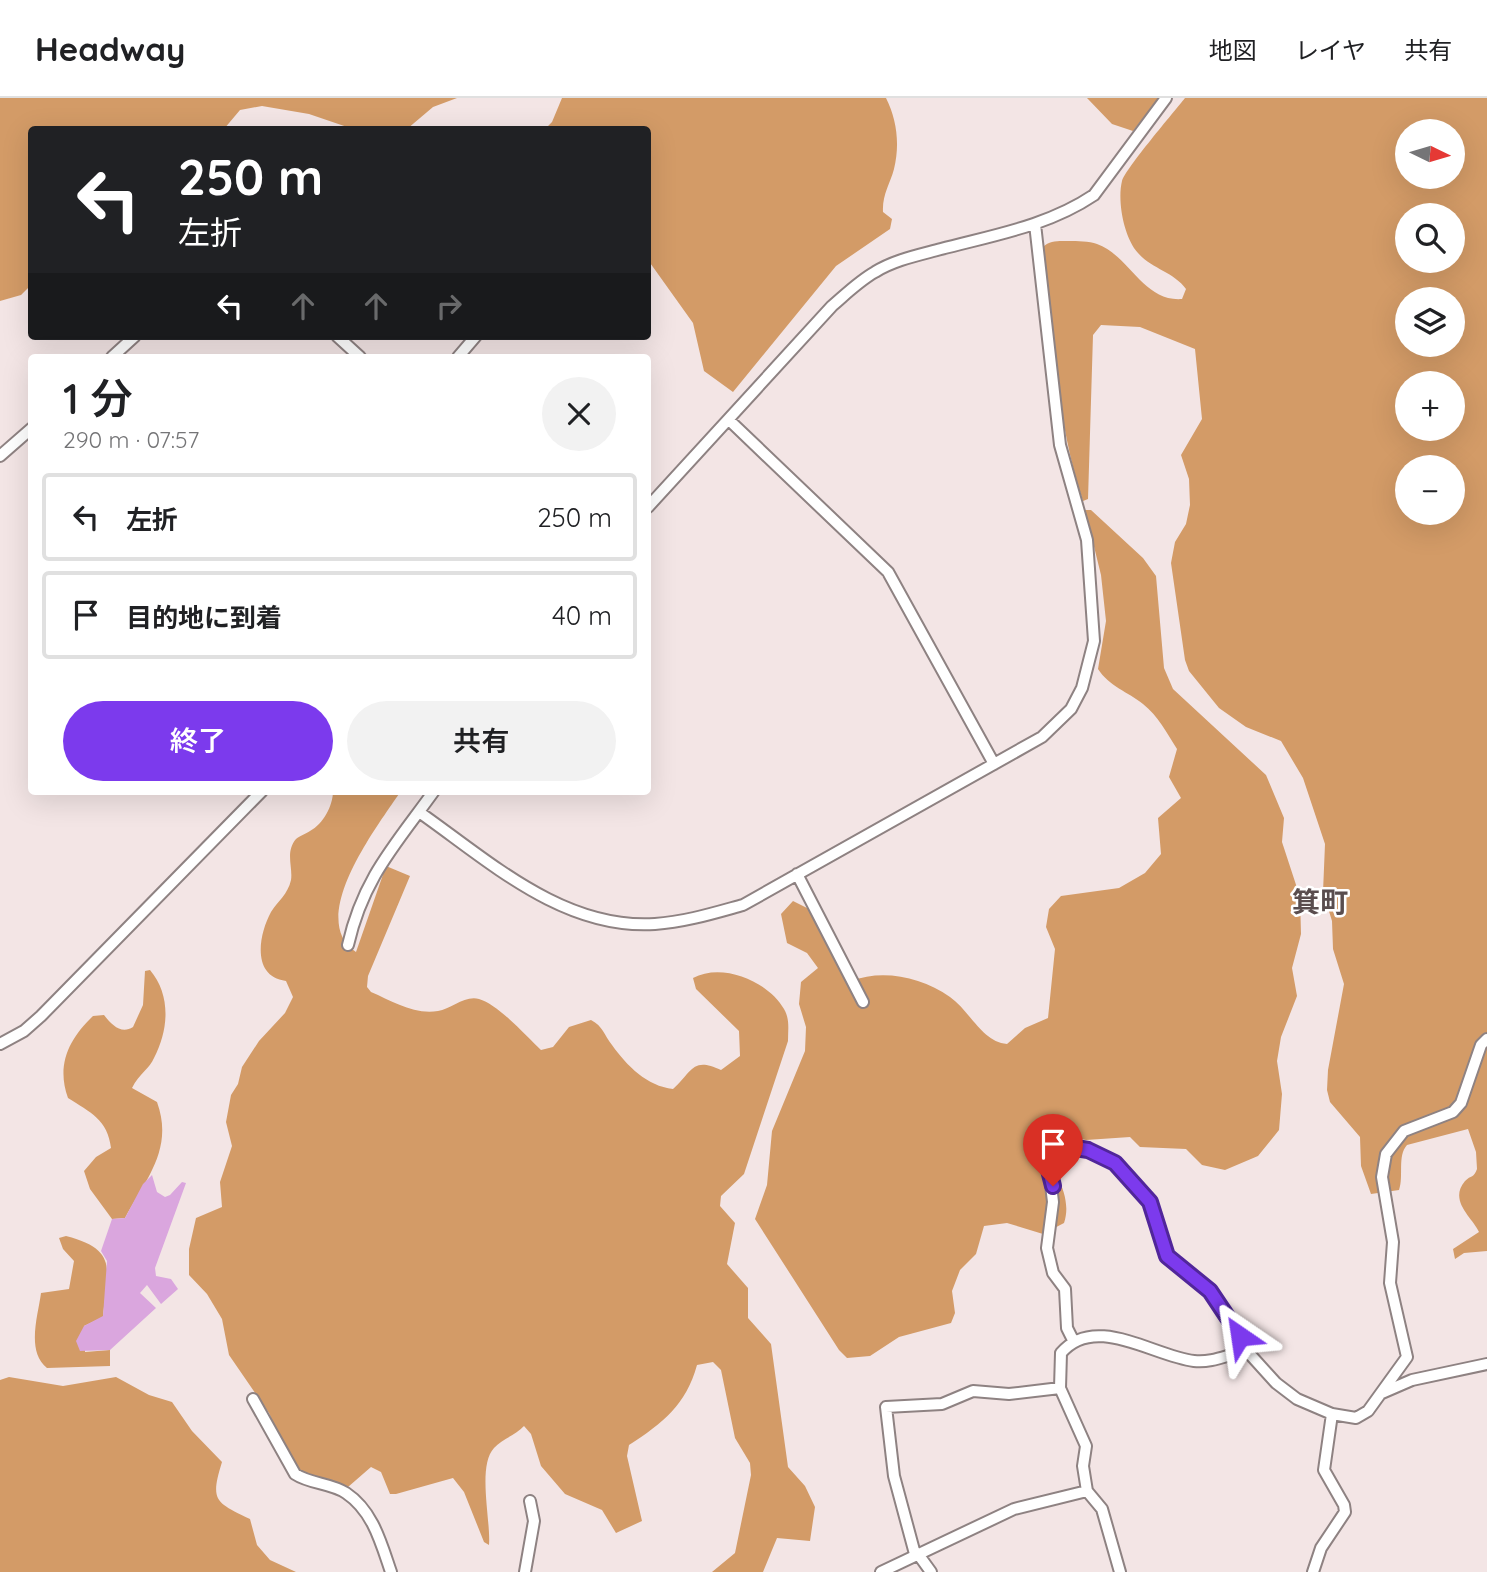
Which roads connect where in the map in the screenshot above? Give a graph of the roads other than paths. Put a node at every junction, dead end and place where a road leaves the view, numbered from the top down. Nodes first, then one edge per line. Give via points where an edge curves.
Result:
1 (1166, 98) edge
2 (1035, 224) junction
3 (131, 340) edge
4 (342, 340) edge
5 (473, 340) edge
6 (115, 354) edge
7 (357, 354) edge
8 (461, 354) edge
9 (730, 421) junction
10 (28, 432) edge
11 (0, 456) edge
12 (651, 504) edge
13 (994, 764) junction
14 (258, 795) edge
15 (431, 795) edge
16 (419, 812) junction
17 (797, 874) junction
18 (348, 945) dead end
19 (863, 1002) dead end
20 (1487, 1039) edge
21 (0, 1044) edge
22 (1074, 1342) junction
23 (1247, 1351) junction
24 (1487, 1364) edge
25 (1060, 1388) junction
26 (1382, 1393) junction
27 (253, 1399) dead end
28 (1332, 1414) junction
29 (1087, 1492) junction
30 (530, 1501) dead end
31 (917, 1554) junction
32 (391, 1572) edge
33 (525, 1572) edge
34 (881, 1572) edge
35 (931, 1572) edge
36 (1120, 1572) edge
37 (1313, 1572) edge

1 - 2 street via 1094,195
2 - 9 street via 875,271 832,306
2 - 13 street via 1060,445 1087,540 1094,641 1082,688 1071,709 1042,737
3 - 6 street
4 - 7 street
5 - 8 street
9 - 12 street
9 - 13 street via 888,572
10 - 11 street
13 - 17 street
14 - 21 street via 41,1016
15 - 16 street
16 - 17 street via 537,895 593,918 653,924 698,918 743,905
16 - 18 street via 386,853 368,885
17 - 19 street
20 - 26 street via 1461,1103 1453,1112 1404,1131 1386,1154 1382,1177 1393,1242 1390,1283 1407,1357
22 - 23 street via 1098,1335 1151,1346 1191,1361 1211,1362
22 - 23 street via 1067,1328 1065,1289 1053,1273 1047,1248 1054,1202 1046,1158 1046,1143 1051,1142 1088,1150 1115,1163 1131,1180 1150,1202 1167,1256 1210,1291
22 - 25 street via 1061,1353
23 - 28 street via 1297,1399
24 - 26 street via 1412,1380
25 - 29 street via 1086,1446
25 - 31 street via 1009,1394 973,1391 942,1404 886,1407 894,1476
26 - 28 street via 1356,1418
27 - 32 street via 295,1474 345,1492 375,1525
28 - 37 street via 1324,1470 1345,1512 1321,1548
29 - 31 street via 1014,1509
29 - 36 street via 1102,1509
30 - 33 street via 534,1521
31 - 34 street
31 - 35 street

